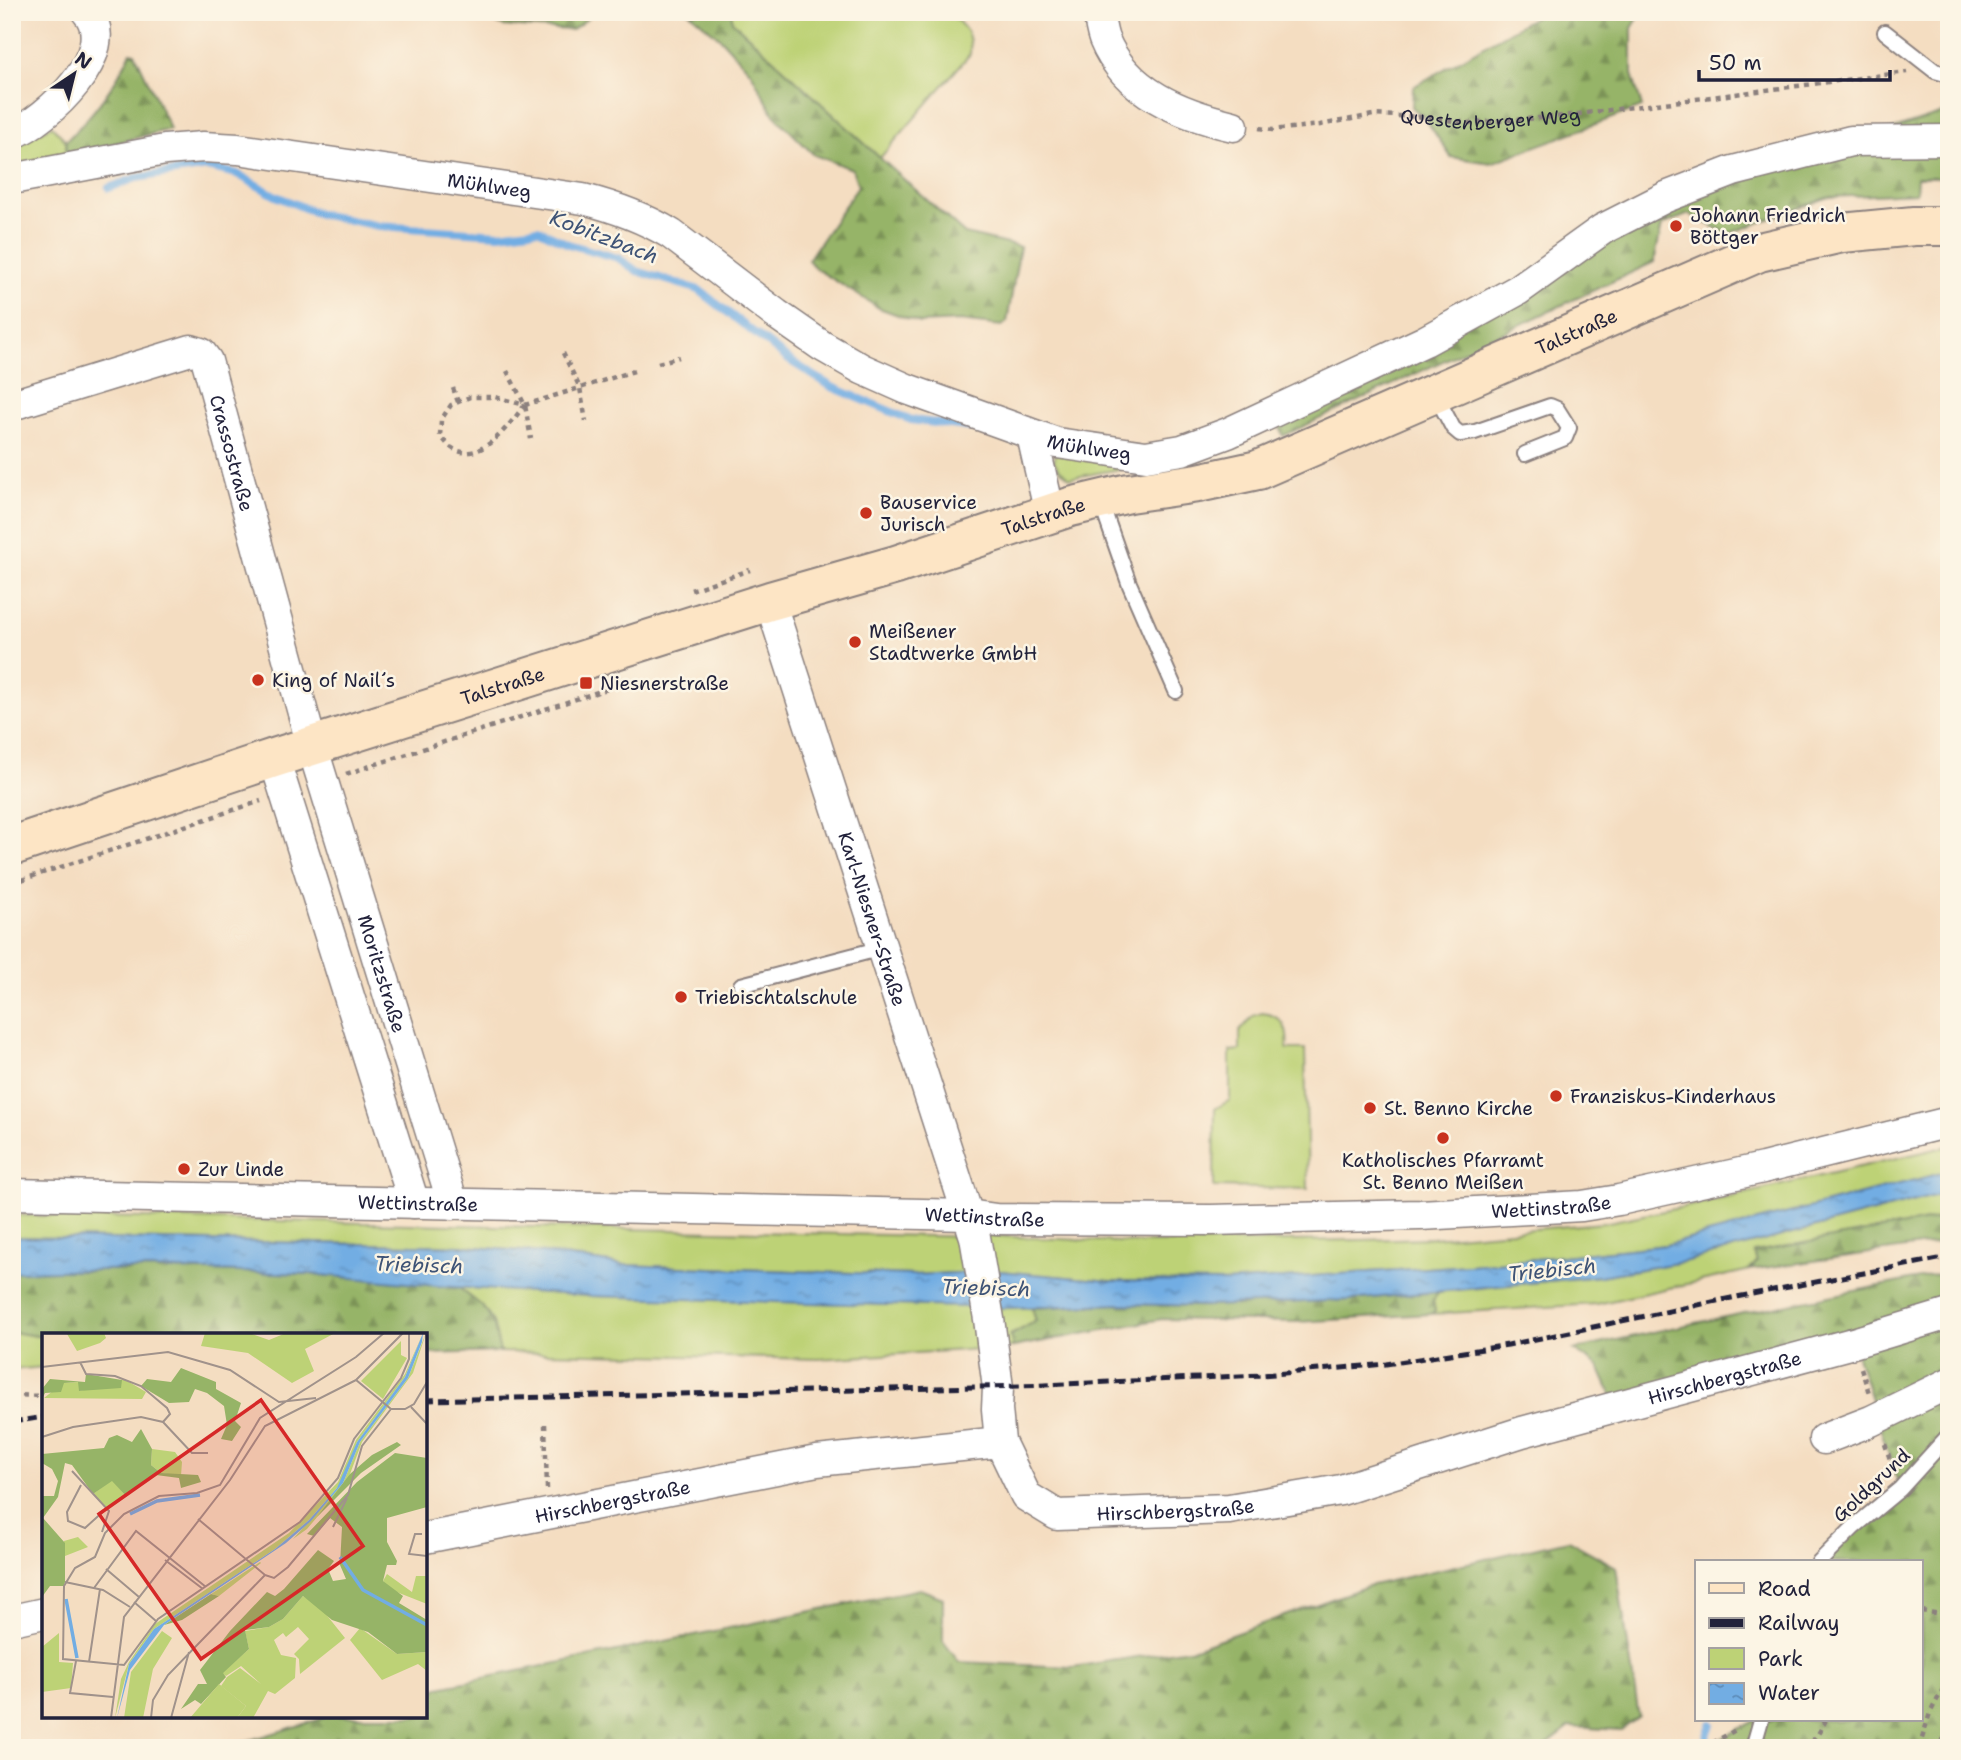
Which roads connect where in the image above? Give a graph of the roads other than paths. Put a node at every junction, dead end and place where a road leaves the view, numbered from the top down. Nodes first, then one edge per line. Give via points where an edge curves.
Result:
1 (87, 12) edge
2 (1098, 12) edge
3 (1885, 32) dead end
4 (1942, 73) edge
5 (1233, 126) road end
6 (12, 134) edge
7 (1949, 139) edge
8 (12, 179) edge
9 (1949, 226) edge
10 (1435, 393) junction
11 (12, 405) edge
12 (1032, 435) junction
13 (1525, 454) dead end
14 (1100, 499) junction
15 (1050, 514) junction
16 (769, 601) junction
17 (1177, 691) dead end
18 (312, 746) junction
19 (279, 776) junction
20 (12, 846) edge
21 (882, 948) junction
22 (741, 985) dead end
23 (1949, 1122) edge
24 (12, 1194) edge
25 (414, 1203) junction
26 (453, 1204) junction
27 (972, 1226) junction
28 (1949, 1314) edge
29 (1949, 1383) edge
30 (1949, 1435) edge
31 (1824, 1439) dead end
32 (1000, 1442) junction
33 (427, 1538) edge
34 (1821, 1560) edge
35 (42, 1613) edge
36 (12, 1620) edge
37 (1760, 1722) edge
38 (1753, 1748) edge

1 - 6 street via 93,19 95,38 91,57 73,86 43,117
2 - 5 street via 1104,38 1119,65 1144,90 1170,106
3 - 4 lane
7 - 12 street, Mühlweg via 1851,141 1733,171 1666,197 1603,229 1518,290 1426,341 1182,450 1146,456
8 - 12 street, Mühlweg via 203,147 558,195 622,209 671,234 785,320 862,369
9 - 10 main road, Talstraße via 1842,233 1759,252
10 - 13 lane via 1460,434 1550,406 1557,409 1569,428 1565,438
10 - 14 main road, Talstraße via 1258,470
11 - 18 street, Crassostraße via 191,350 201,353 207,361
12 - 15 street, Mühlweg
14 - 15 main road, Talstraße
14 - 17 lane via 1129,583
15 - 16 main road, Talstraße
16 - 18 main road, Talstraße
16 - 21 street, Karl-Niesner-Straße
18 - 19 main road, Talstraße
18 - 26 street, Moritzstraße
19 - 20 main road, Talstraße
19 - 25 street, Moritzstraße
21 - 22 lane
21 - 27 street, Karl-Niesner-Straße
23 - 27 street, Wettinstraße via 1582,1206 1420,1216 996,1219
24 - 25 street, Wettinstraße
25 - 26 street, Wettinstraße
26 - 27 street, Wettinstraße
27 - 32 street, Karl-Niesner-Straße via 989,1318
28 - 32 street, Hirschbergstraße via 1521,1432 1341,1490 1229,1509 1057,1515 1026,1496
29 - 31 street via 1871,1422
30 - 34 lane, Goldgrund via 1900,1489
32 - 33 street, Hirschbergstraße via 817,1461
35 - 36 street
37 - 38 lane

